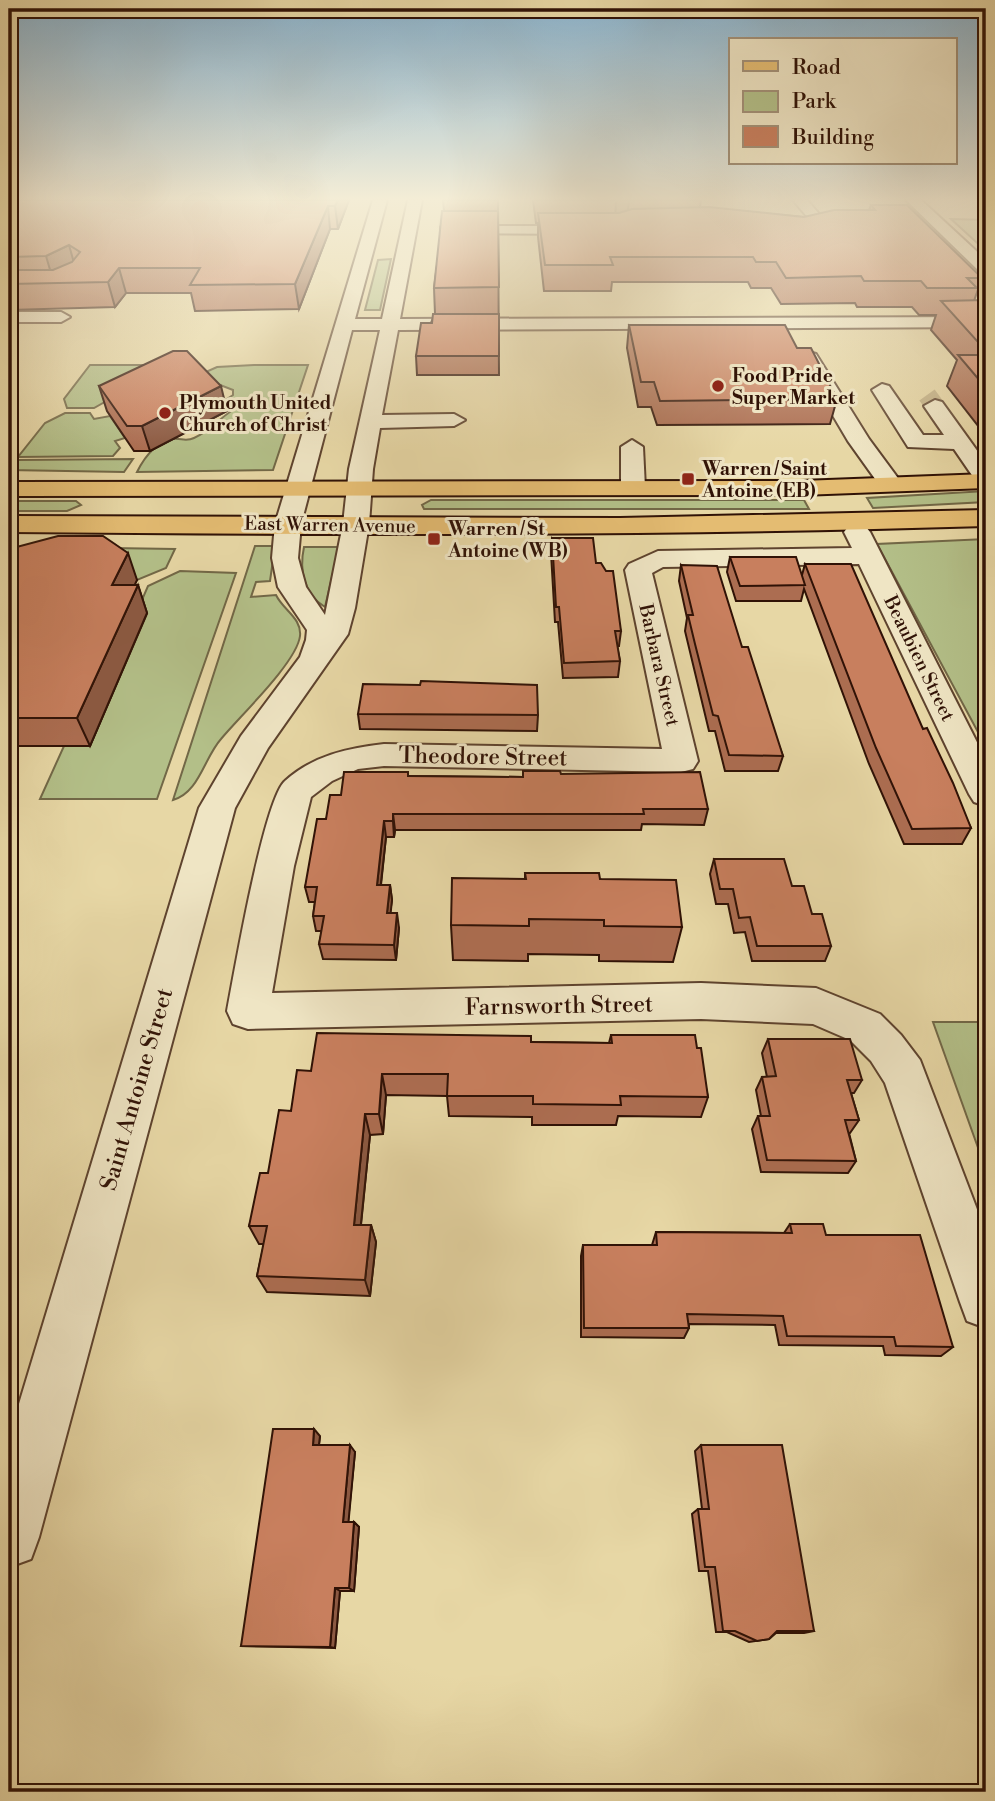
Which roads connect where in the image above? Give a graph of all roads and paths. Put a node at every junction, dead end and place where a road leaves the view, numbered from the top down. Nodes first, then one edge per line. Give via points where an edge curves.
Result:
1 (356, 284) edge
2 (391, 284) edge
3 (736, 305) dead end
4 (9, 317) edge
5 (61, 317) edge
6 (522, 317) junction
7 (986, 322) edge
8 (743, 323) junction
9 (789, 323) junction
10 (344, 325) junction
11 (391, 325) junction
12 (535, 345) dead end
13 (454, 420) dead end
14 (371, 422) junction
15 (961, 442) junction
16 (632, 447) dead end
17 (986, 480) edge
18 (891, 485) junction
19 (830, 487) junction
20 (633, 488) junction
21 (9, 489) edge
22 (90, 489) junction
23 (296, 489) junction
24 (358, 489) junction
25 (434, 489) junction
26 (986, 518) edge
27 (852, 523) junction
28 (9, 524) edge
29 (57, 524) junction
30 (288, 524) junction
31 (356, 524) junction
32 (419, 524) junction
33 (869, 556) junction
34 (313, 664) junction
35 (681, 761) joint
36 (986, 794) edge
37 (248, 1011) joint
38 (986, 1302) edge
39 (9, 1537) edge

1 - 10 street, Saint Antoine Street
2 - 11 street, Saint Antoine Street
3 - 8 street
4 - 5 street
6 - 8 street
6 - 11 street
6 - 12 street
7 - 9 street
8 - 9 street
9 - 18 street via 859,441
10 - 11 street
10 - 23 street, Saint Antoine Street
11 - 14 street, Saint Antoine Street
13 - 14 street
14 - 24 street, Saint Antoine Street
15 - 15 street via 922,395 882,390 912,438 924,443
15 - 17 street
16 - 20 street
17 - 18 main road, East Warren Avenue
18 - 19 main road, East Warren Avenue
19 - 20 main road, East Warren Avenue
19 - 27 main road
20 - 25 main road, East Warren Avenue
21 - 22 main road, East Warren Avenue
22 - 23 main road, East Warren Avenue
22 - 29 main road via 90,508
23 - 24 main road, East Warren Avenue
23 - 30 street, Saint Antoine Street
24 - 25 main road, East Warren Avenue
24 - 31 street, Saint Antoine Street
25 - 32 main road via 408,506 409,515
26 - 27 main road, East Warren Avenue
27 - 32 main road, East Warren Avenue
27 - 33 street, Beaubien Street
28 - 29 main road, East Warren Avenue
29 - 30 main road, East Warren Avenue
30 - 31 main road, East Warren Avenue
30 - 34 street, Saint Antoine Street via 285,558 292,587 321,630
31 - 32 main road, East Warren Avenue
31 - 34 street, Saint Antoine Street via 341,608 333,634
33 - 35 street, Barbara Street via 659,559 638,570
33 - 36 street, Beaubien Street
34 - 39 street, Saint Antoine Street via 253,744 214,818
35 - 37 street, Theodore Street via 384,755 351,759 320,773 295,791 275,866
37 - 38 street, Farnsworth Street via 701,1001 816,1006 865,1027 904,1074

